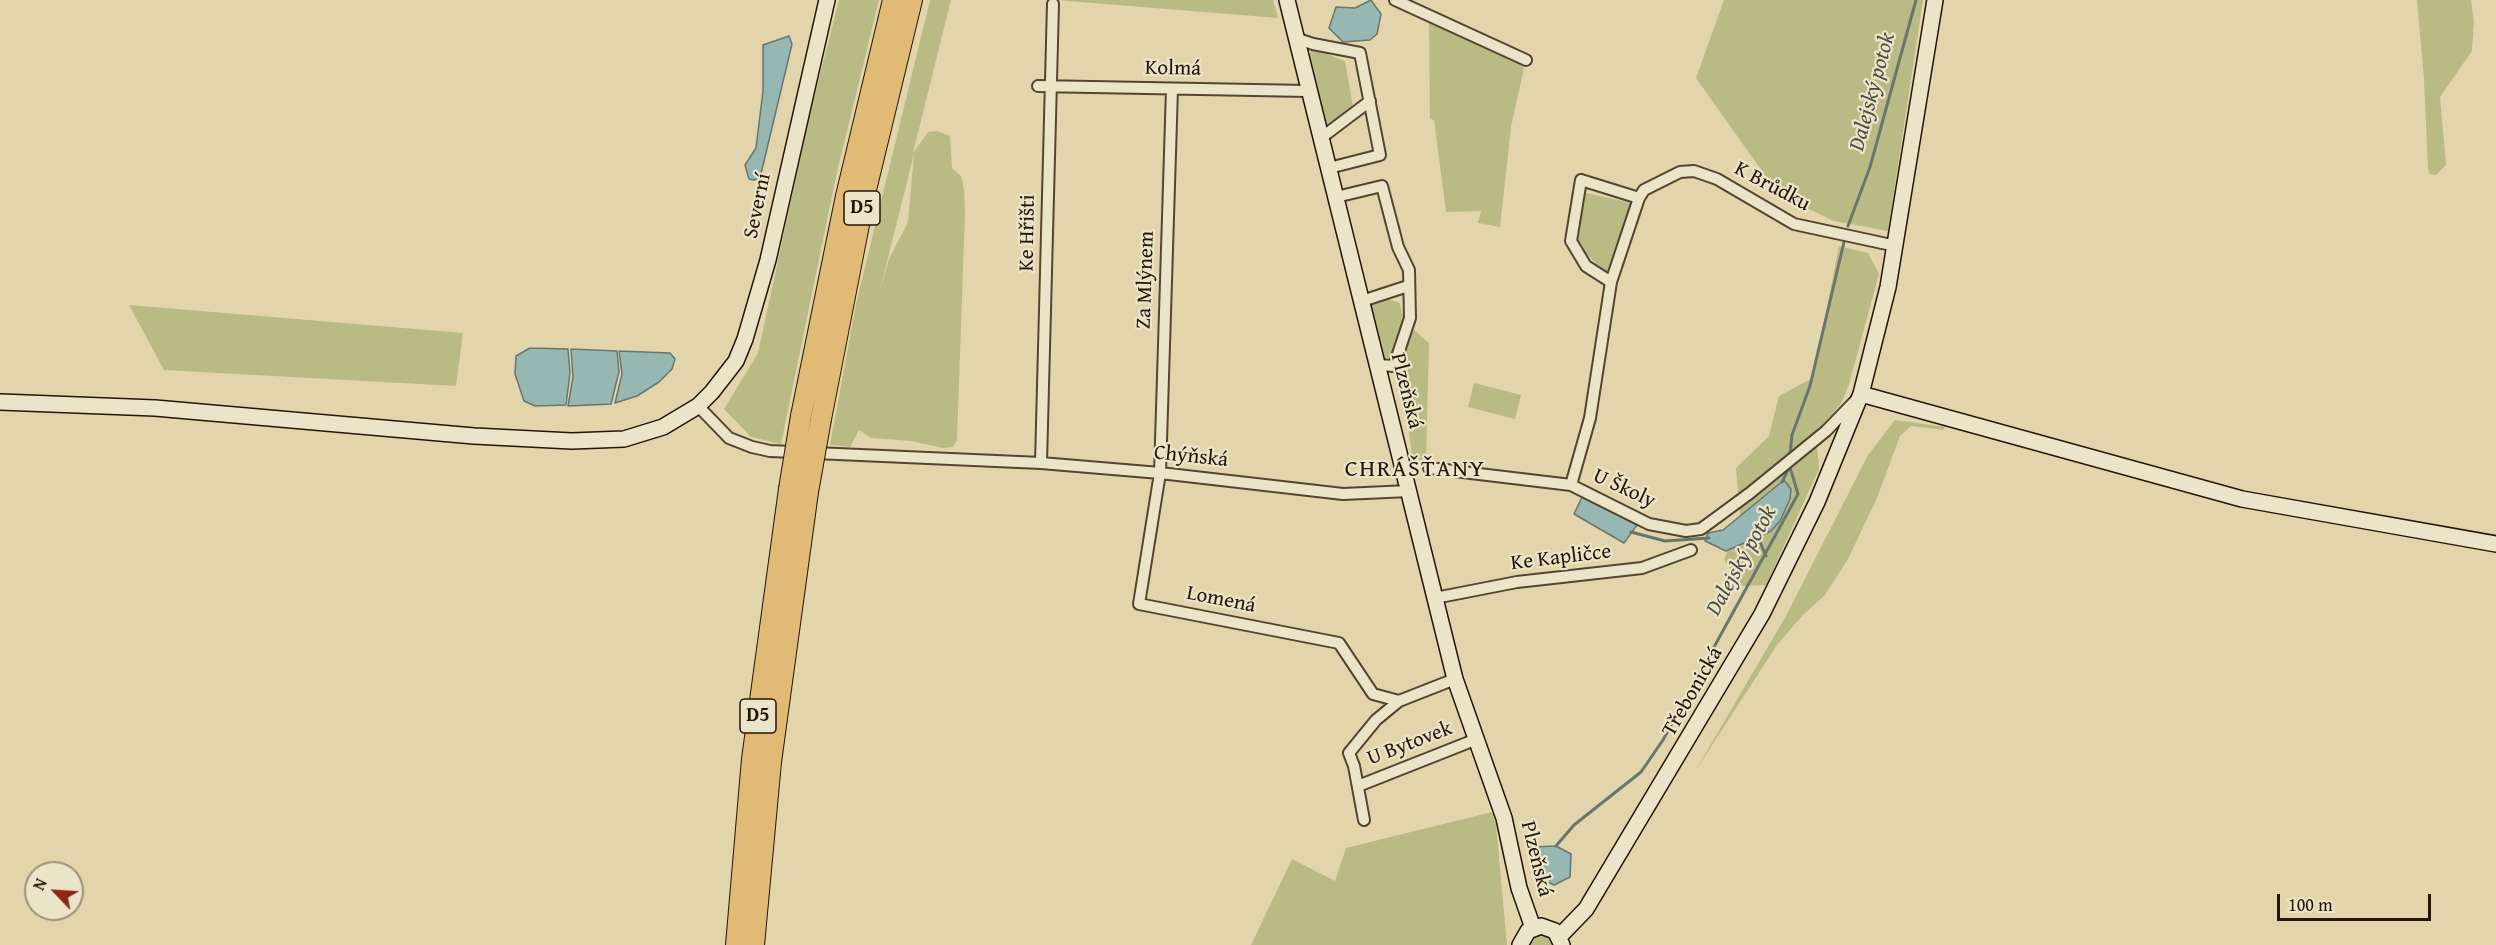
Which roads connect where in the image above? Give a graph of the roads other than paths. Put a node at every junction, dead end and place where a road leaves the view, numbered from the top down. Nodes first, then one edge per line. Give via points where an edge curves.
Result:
1 (827, 0) edge
2 (893, 0) edge
3 (912, 0) edge
4 (1287, 0) edge
5 (1395, 0) edge
6 (1935, 0) edge
7 (1053, 4) dead end
8 (1295, 38) junction
9 (1526, 60) dead end
10 (1038, 86) dead end
11 (1051, 86) junction
12 (1172, 89) junction
13 (1308, 91) junction
14 (1370, 101) junction
15 (1321, 138) junction
16 (1329, 168) junction
17 (1336, 197) junction
18 (1639, 198) junction
19 (1896, 246) junction
20 (1611, 282) junction
21 (1408, 286) junction
22 (1362, 301) junction
23 (1378, 365) junction
24 (1861, 394) junction
25 (0, 402) edge
26 (698, 406) junction
27 (1041, 463) junction
28 (1429, 468) dead end
29 (1160, 473) junction
30 (1571, 485) junction
31 (799, 490) junction
32 (1409, 490) junction
33 (2496, 544) edge
34 (1691, 550) dead end
35 (1435, 598) junction
36 (1455, 679) junction
37 (1399, 701) junction
38 (1477, 739) junction
39 (1358, 786) junction
40 (1364, 820) dead end
41 (1533, 928) junction
42 (1561, 941) edge
43 (735, 945) edge
44 (754, 945) edge
45 (1520, 945) edge

1 - 26 street, Severní via 754,314 736,361
2 - 31 highway, D5, bridge via 846,196 801,416
3 - 31 highway, D5, bridge via 865,194 821,419
4 - 8 street, Plzeňská
5 - 9 street
6 - 19 street, Třebonická
7 - 11 street, Ke Hřišti
8 - 13 street, Plzeňská
8 - 14 street via 1360,53
10 - 11 street, Kolmá
11 - 12 street, Kolmá
11 - 27 street, Ke Hřišti
12 - 13 street, Kolmá
12 - 29 street, Za Mlýnem
13 - 15 street, Plzeňská
14 - 15 street
14 - 16 street via 1380,155
15 - 16 street, Plzeňská
16 - 17 street, Plzeňská
17 - 21 street via 1382,186 1398,247 1409,270
17 - 22 street, Plzeňská
18 - 19 street, K Brůdku via 1649,187 1680,172 1694,171 1717,179 1794,224
18 - 20 street
18 - 20 street via 1581,180 1571,241 1586,266
19 - 24 street, Třebonická
20 - 30 street via 1590,418
21 - 22 street
21 - 23 street via 1410,318 1394,366
22 - 23 street, Plzeňská
23 - 32 street, Plzeňská
24 - 30 street, U Školy via 1826,431 1701,529 1686,531 1648,524
24 - 33 street via 2242,499
24 - 42 street, Třebonická via 1817,502 1762,614 1586,909
25 - 26 street, Severní via 155,408 572,441 643,435
26 - 27 street, Chýňská via 729,438 770,451
27 - 29 street, Chýňská
28 - 30 street, U Školy
29 - 32 street, Chýňská via 1343,494
29 - 37 street, Lomená via 1139,604 1339,643 1373,694
31 - 43 highway, D5 via 752,759
31 - 44 highway, D5
32 - 35 street, Plzeňská
34 - 35 street, Ke Kapličce via 1642,568 1517,582
35 - 36 street, Plzeňská
36 - 37 street
36 - 38 street, Plzeňská
37 - 39 street via 1376,720 1349,753
38 - 39 street, U Bytovek
38 - 41 street, Plzeňská via 1504,818 1519,888
39 - 40 street
41 - 42 street, Plzeňská via 1548,928
41 - 45 street, Plzeňská via 1523,936

